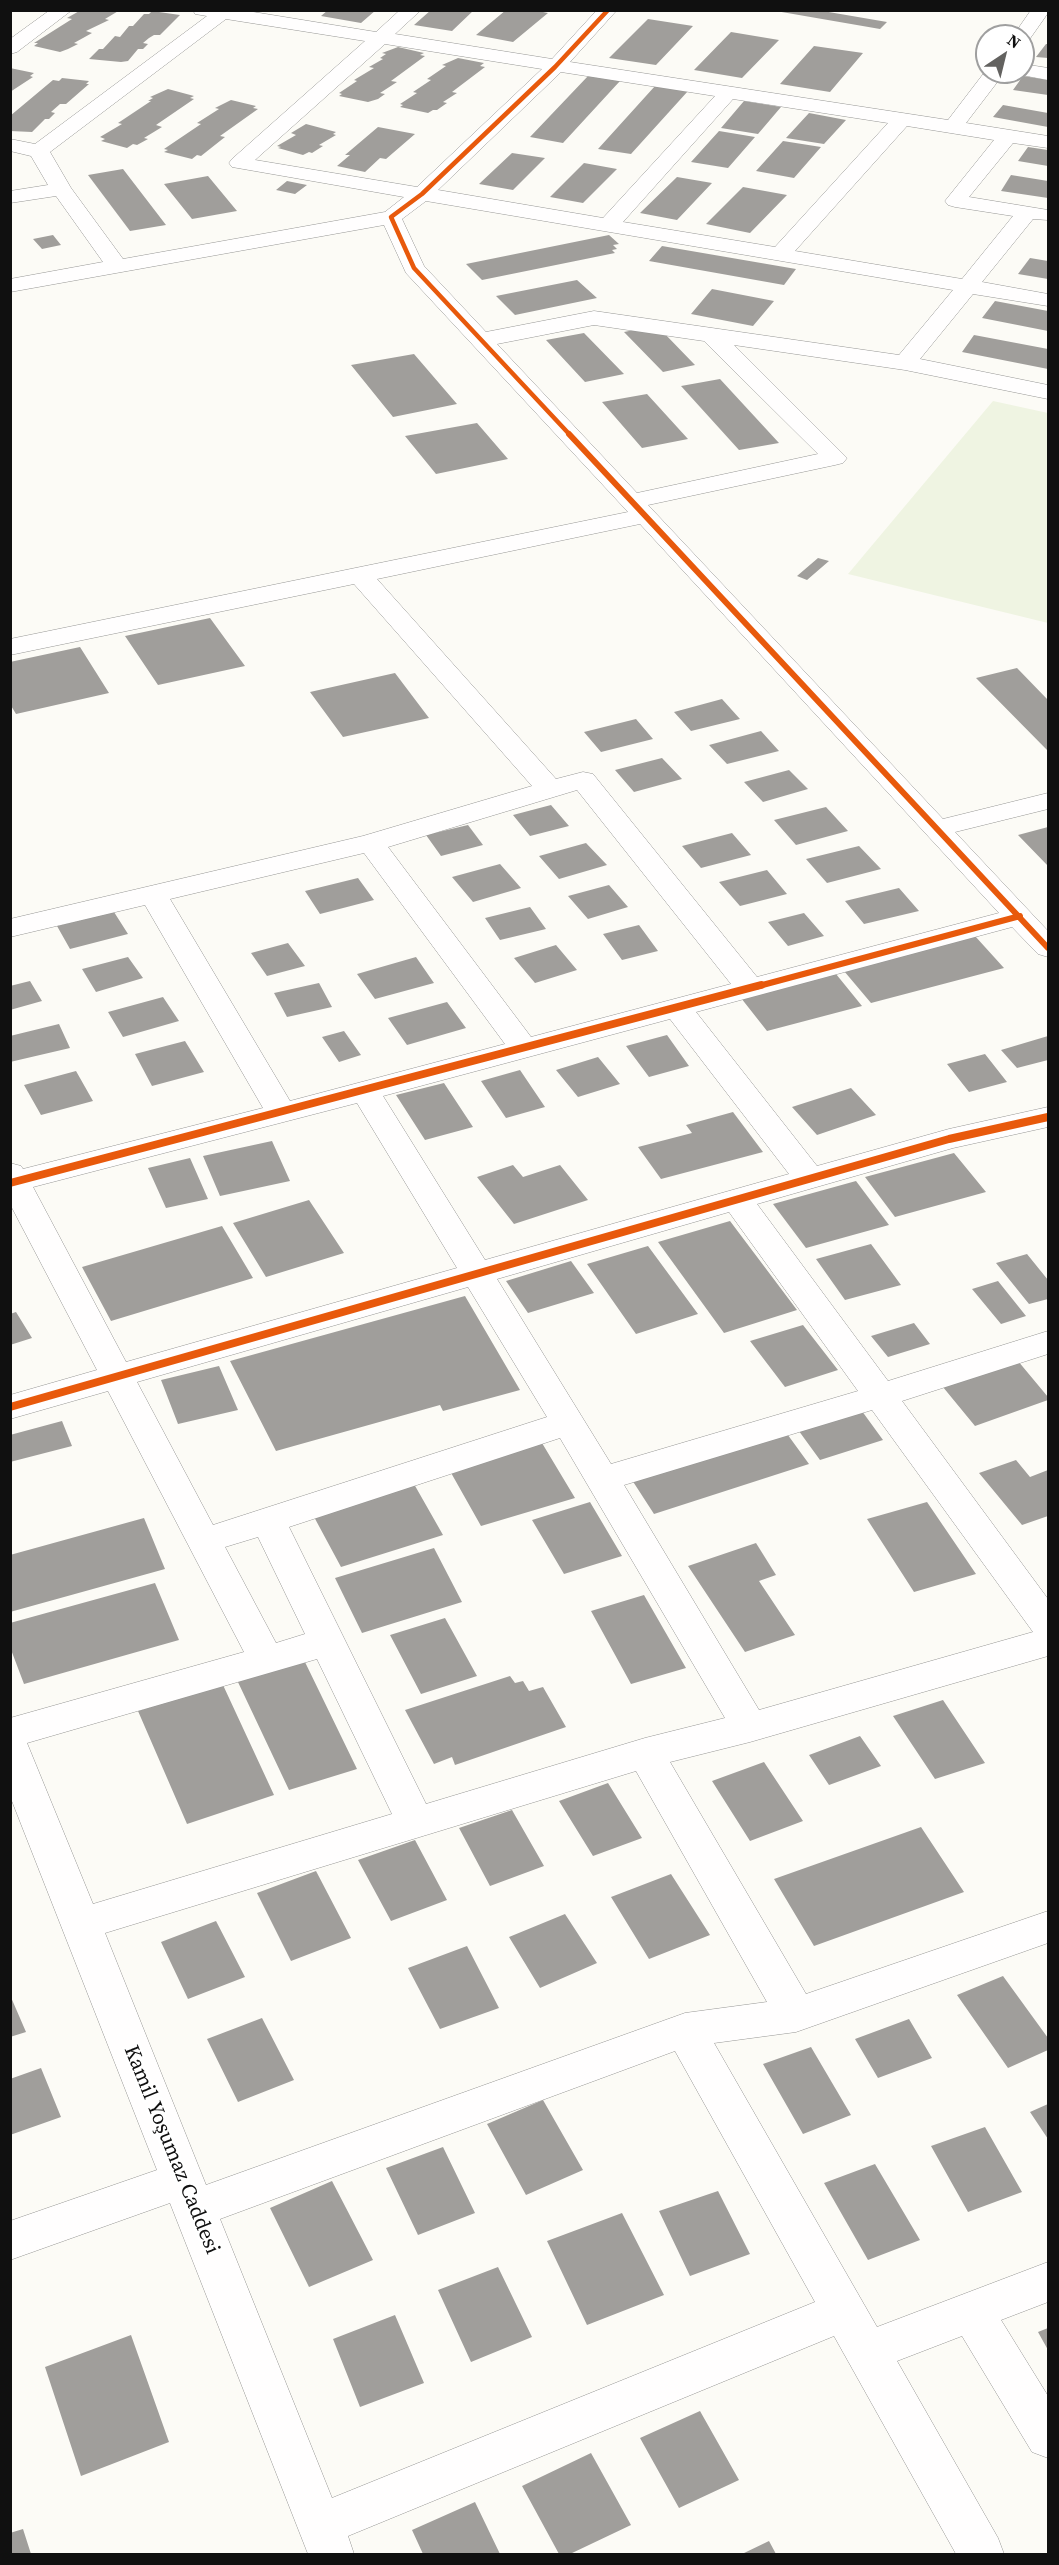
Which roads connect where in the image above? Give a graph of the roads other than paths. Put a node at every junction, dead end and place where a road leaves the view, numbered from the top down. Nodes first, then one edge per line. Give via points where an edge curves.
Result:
1 (63, 10) edge
2 (202, 10) edge
3 (412, 10) edge
4 (608, 10) edge
5 (1041, 10) edge
6 (225, 12) edge
7 (1031, 24) edge
8 (380, 39) junction
9 (15, 41) edge
10 (555, 67) junction
11 (986, 84) edge
12 (728, 93) junction
13 (902, 120) junction
14 (952, 128) junction
15 (1008, 136) junction
16 (1048, 142) edge
17 (10, 145) edge
18 (39, 151) junction
19 (61, 189) junction
20 (422, 194) junction
21 (10, 197) edge
22 (1038, 214) edge
23 (391, 217) junction
24 (608, 225) junction
25 (781, 254) junction
26 (117, 266) junction
27 (10, 286) edge
28 (967, 286) junction
29 (1048, 300) edge
30 (709, 333) junction
31 (481, 340) junction
32 (905, 363) junction
33 (1048, 392) edge
34 (638, 508) junction
35 (360, 575) junction
36 (10, 647) edge
37 (550, 790) junction
38 (1048, 801) edge
39 (938, 828) junction
40 (370, 843) junction
41 (153, 894) junction
42 (10, 928) edge
43 (1038, 931) edge
44 (750, 988) junction
45 (677, 1008) junction
46 (524, 1049) junction
47 (365, 1091) junction
48 (282, 1113) junction
49 (1048, 1117) edge
50 (810, 1179) junction
51 (12, 1180) edge
52 (737, 1200) junction
53 (477, 1274) junction
54 (1048, 1341) edge
55 (118, 1377) junction
56 (880, 1396) junction
57 (10, 1407) edge
58 (568, 1423) junction
59 (602, 1479) junction
60 (268, 1521) junction
61 (204, 1541) junction
62 (1048, 1626) edge
63 (327, 1642) junction
64 (1048, 1642) edge
65 (266, 1659) junction
66 (750, 1727) junction
67 (10, 1732) edge
68 (10, 1746) edge
69 (645, 1753) junction
70 (415, 1821) junction
71 (81, 1924) junction
72 (1048, 1927) edge
73 (796, 2014) junction
74 (685, 2030) junction
75 (188, 2195) junction
76 (10, 2241) edge
77 (1048, 2282) edge
78 (843, 2311) junction
79 (971, 2311) junction
80 (867, 2352) junction
81 (1048, 2438) edge
82 (325, 2540) edge
83 (981, 2554) edge

1 - 9 street
2 - 6 street
3 - 8 street
4 - 10 street
5 - 7 street
6 - 8 street
6 - 18 street
8 - 10 street
8 - 20 street via 239,163
10 - 12 street
10 - 20 street
11 - 14 street
12 - 13 street
12 - 24 street
13 - 14 street
13 - 25 street
14 - 15 street
15 - 16 street
15 - 22 street via 955,201
17 - 18 street
18 - 19 street
19 - 21 street
19 - 26 street
20 - 23 street
20 - 24 street
22 - 28 street
23 - 26 street
23 - 31 street via 414,268
24 - 25 street
25 - 28 street
26 - 27 street
28 - 29 street
28 - 32 street
30 - 31 street via 594,318
30 - 32 street
30 - 34 street via 835,458
31 - 34 street
32 - 33 street
34 - 35 street
34 - 39 street
35 - 36 street
35 - 37 street
37 - 40 street
37 - 44 street via 583,780
38 - 39 street
39 - 43 street
40 - 41 street
40 - 46 street
41 - 42 street
41 - 48 street
43 - 44 street
44 - 45 street
45 - 46 street
45 - 50 street
46 - 47 street
47 - 48 street
47 - 53 street
48 - 51 street
49 - 50 street via 949,1139
50 - 52 street
51 - 55 street
52 - 53 street
52 - 56 street
53 - 55 street
53 - 58 street
54 - 56 street
55 - 57 street
55 - 61 street
56 - 59 street
56 - 62 street
58 - 59 street
58 - 60 street
59 - 66 street
60 - 61 street
60 - 63 street
61 - 65 street
63 - 65 street
63 - 70 street
64 - 66 street
65 - 67 street
66 - 69 street
68 - 71 street, Kamil Yoşumaz Caddesi
69 - 70 street
69 - 73 street
70 - 71 street
71 - 75 street, Kamil Yoşumaz Caddesi
72 - 73 street
73 - 74 street
74 - 75 street
74 - 78 street
75 - 76 street
75 - 82 street, Kamil Yoşumaz Caddesi
77 - 79 street
78 - 80 street
78 - 82 street
79 - 80 street
79 - 81 street
80 - 83 street

